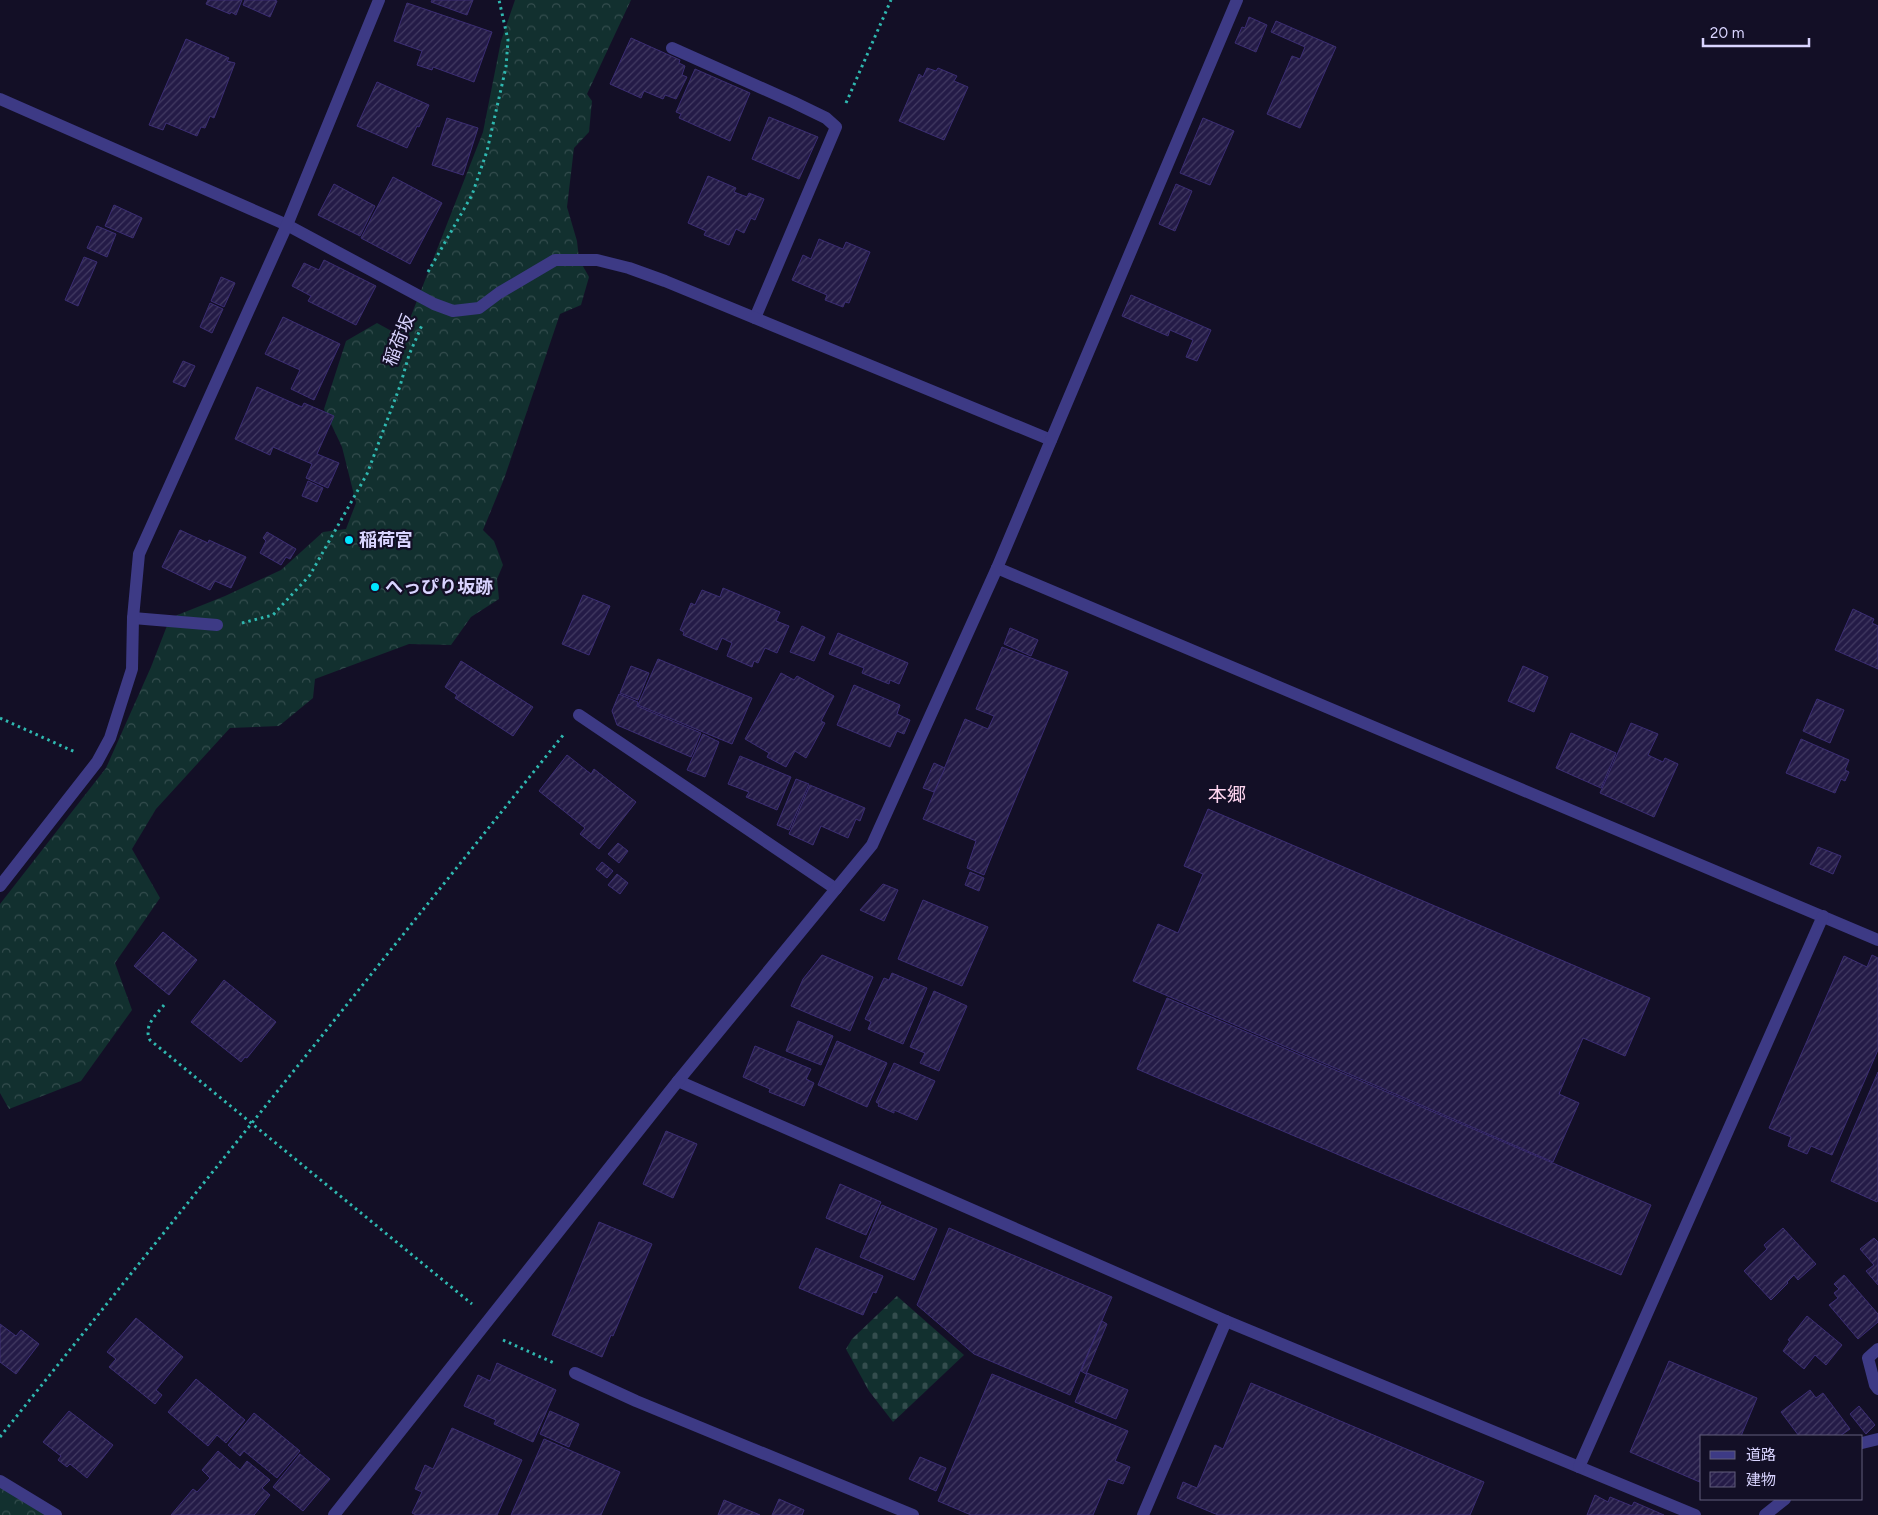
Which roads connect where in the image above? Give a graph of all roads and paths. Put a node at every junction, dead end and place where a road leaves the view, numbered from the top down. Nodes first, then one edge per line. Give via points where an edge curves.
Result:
1 (379, 0) edge
2 (499, 0) edge
3 (891, 0) edge
4 (1237, 0) edge
5 (672, 48) dead end
6 (0, 99) edge
7 (836, 127) junction
8 (287, 225) junction
9 (416, 295) junction
10 (434, 304) junction
11 (754, 318) junction
12 (1051, 440) junction
13 (997, 568) junction
14 (133, 618) junction
15 (217, 624) joint
16 (579, 715) joint
17 (0, 718) edge
18 (96, 762) junction
19 (0, 886) edge
20 (836, 889) junction
21 (1823, 916) junction
22 (1878, 940) edge
23 (164, 1005) dead end
24 (678, 1081) junction
25 (252, 1123) junction
26 (489, 1318) junction
27 (1226, 1321) junction
28 (481, 1330) junction
29 (1878, 1349) edge
30 (575, 1373) joint
31 (1878, 1389) edge
32 (0, 1437) edge
33 (1878, 1439) edge
34 (1863, 1443) edge
35 (1579, 1467) junction
36 (0, 1481) edge
37 (1784, 1500) edge
38 (56, 1515) edge
39 (334, 1515) edge
40 (913, 1515) edge
41 (1143, 1515) edge
42 (1695, 1515) edge
43 (1765, 1515) edge

1 - 8 street
2 - 9 path via 508,40 506,67 487,151 472,195
3 - 7 path
4 - 12 street
5 - 7 street via 793,102 826,118
6 - 8 street
7 - 11 street
8 - 9 street
8 - 14 street via 139,554
9 - 10 street
10 - 11 street, 稲荷坂 via 453,311 479,308 555,260 597,260 665,280
10 - 15 path, 稲荷坂 via 408,355 400,386 367,474 310,575 273,615 242,623
11 - 12 street, 稲荷坂
12 - 13 street
13 - 20 street via 872,845
13 - 21 street
14 - 15 street
14 - 18 street via 132,669 110,738
16 - 20 street
16 - 25 path
17 - 18 path
18 - 19 street
20 - 24 street
21 - 22 street
21 - 35 street
23 - 25 path via 149,1025 150,1040
24 - 26 street
24 - 27 street
25 - 26 path
25 - 32 path
26 - 28 street
27 - 35 street
27 - 41 street
28 - 30 path
28 - 39 street
29 - 31 street via 1868,1358
30 - 40 street
33 - 34 street
35 - 42 street
36 - 38 street
37 - 43 street

